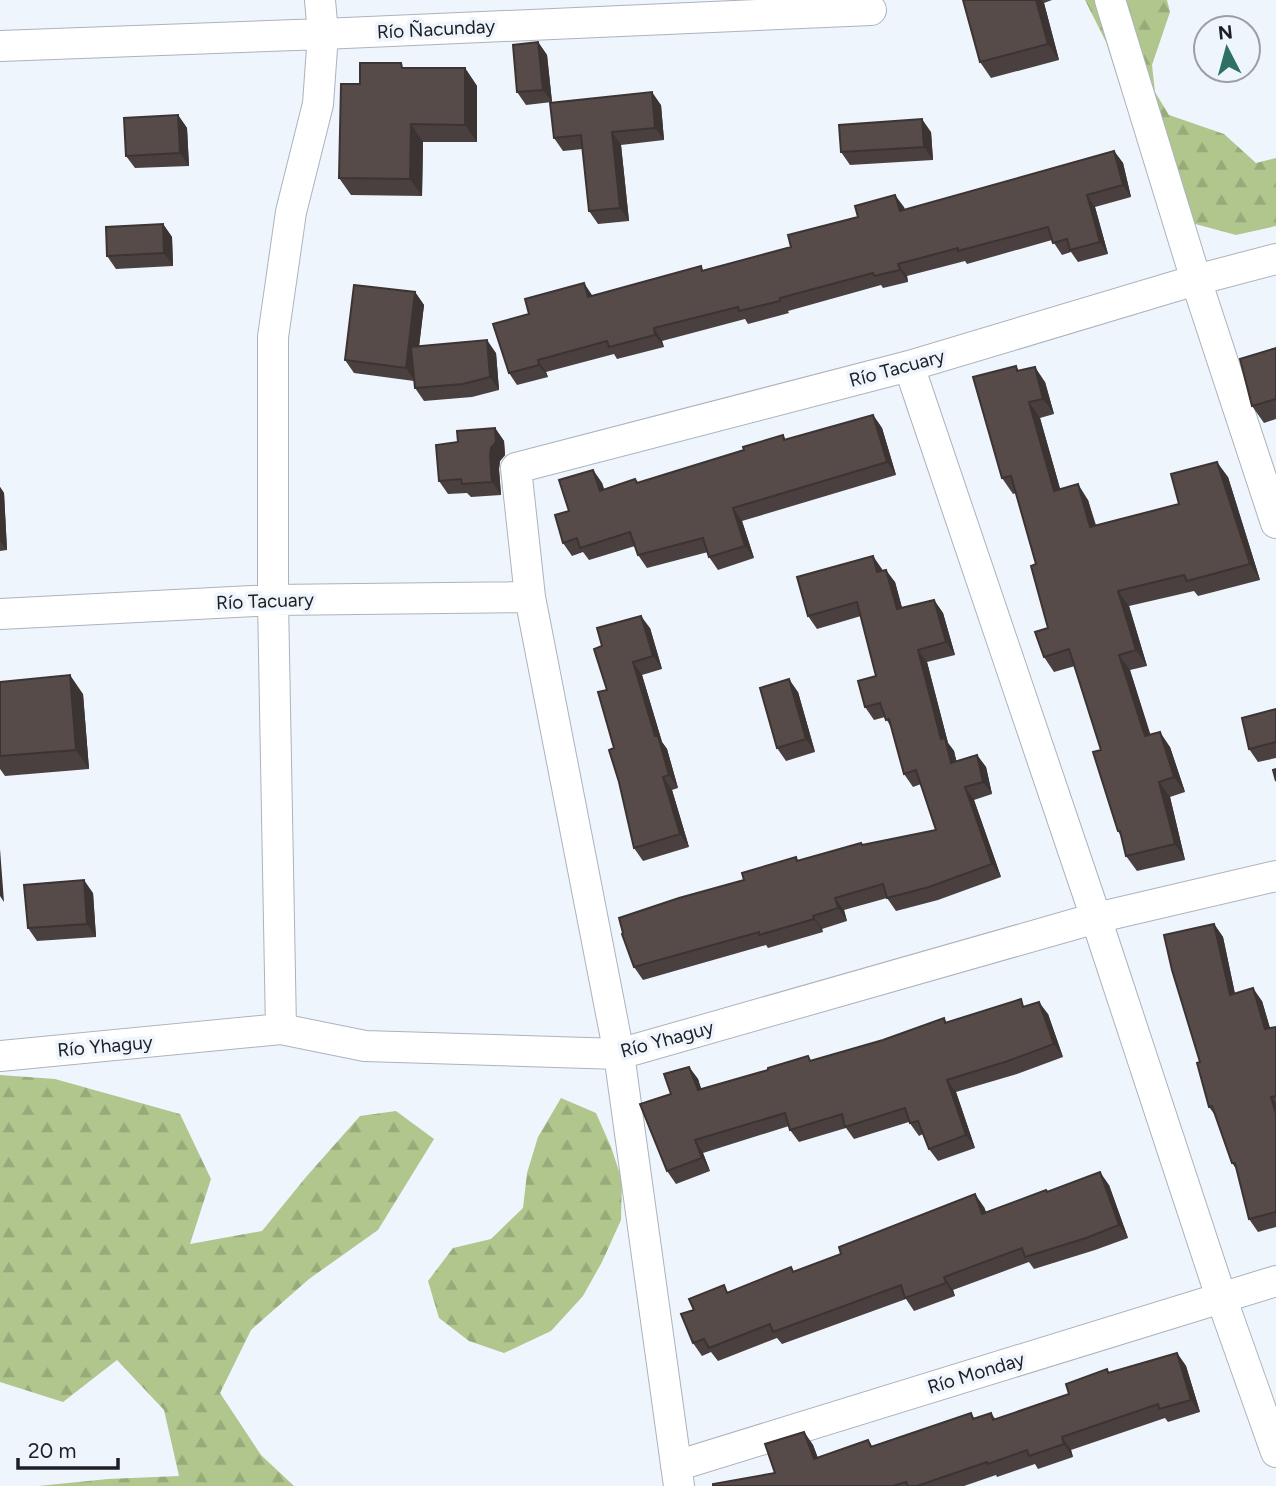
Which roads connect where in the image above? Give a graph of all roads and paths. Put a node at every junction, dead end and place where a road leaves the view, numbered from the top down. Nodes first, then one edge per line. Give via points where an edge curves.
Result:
1 (320, 0) edge
2 (1111, 0) edge
3 (871, 10) dead end
4 (323, 34) junction
5 (0, 46) edge
6 (1276, 260) edge
7 (1196, 280) junction
8 (909, 366) junction
9 (1276, 523) edge
10 (530, 597) junction
11 (273, 600) junction
12 (0, 614) edge
13 (1276, 876) edge
14 (1096, 918) junction
15 (281, 1029) junction
16 (619, 1054) junction
17 (0, 1056) edge
18 (1276, 1281) edge
19 (1221, 1297) junction
20 (1276, 1452) edge
21 (678, 1476) edge

1 - 4 street
2 - 7 street
3 - 4 street, Río Ñacunday
4 - 5 street, Río Ñacunday
4 - 11 street via 318,104 291,212 273,337
6 - 7 street, Río Tacuary
7 - 8 street, Río Tacuary
7 - 9 street
8 - 10 street, Río Tacuary via 516,468
8 - 14 street
10 - 11 street, Río Tacuary
10 - 16 street
11 - 12 street, Río Tacuary
11 - 15 street
13 - 14 street, Río Yhaguy
14 - 16 street, Río Yhaguy
14 - 19 street
15 - 16 street, Río Yhaguy via 365,1046
15 - 17 street, Río Yhaguy
16 - 21 street
18 - 19 street, Río Monday
19 - 20 street
19 - 21 street, Río Monday

